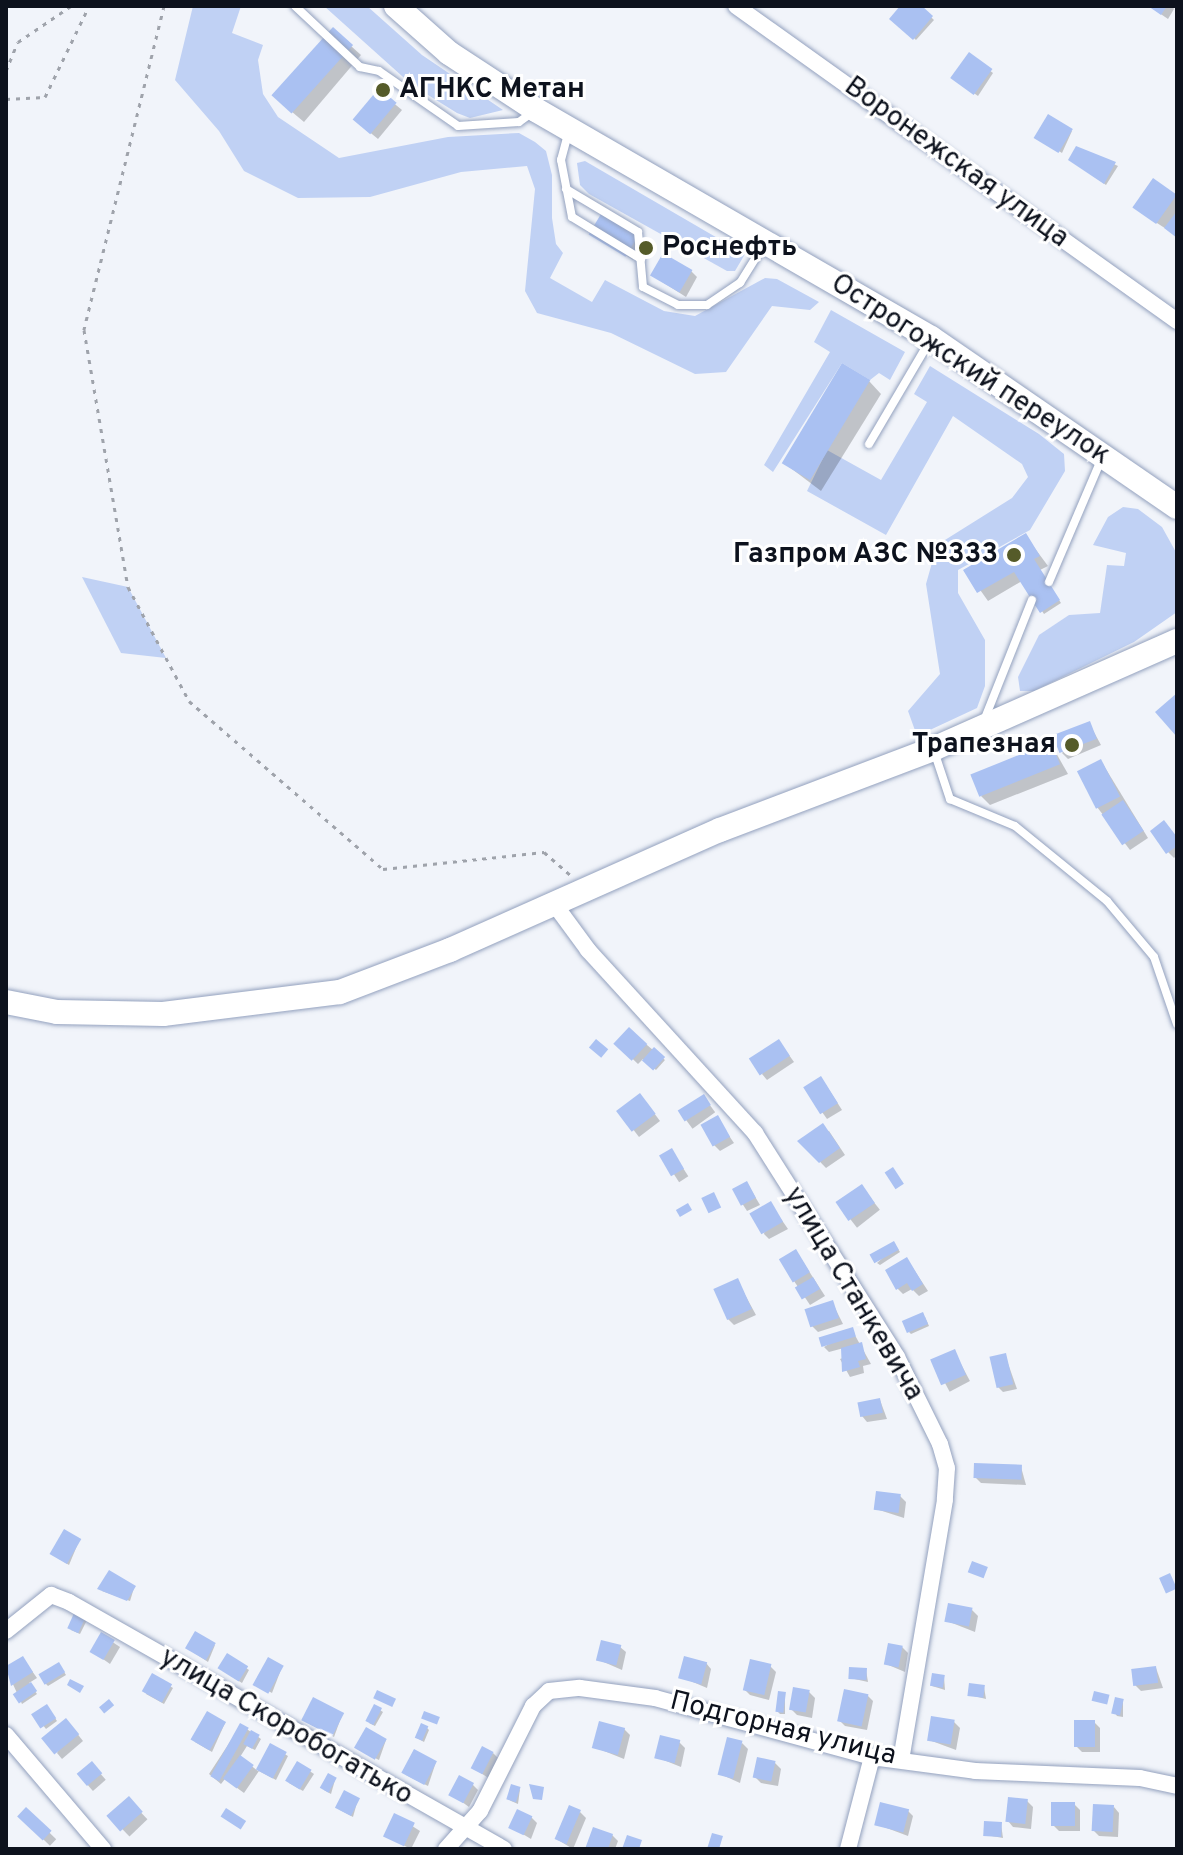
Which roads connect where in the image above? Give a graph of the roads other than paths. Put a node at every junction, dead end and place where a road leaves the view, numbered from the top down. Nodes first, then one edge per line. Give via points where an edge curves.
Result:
1 (295, 6) edge
2 (396, 6) edge
3 (736, 6) edge
4 (536, 110) junction
5 (569, 130) junction
6 (566, 189) junction
7 (766, 243) junction
8 (641, 259) junction
9 (1177, 321) edge
10 (931, 338) junction
11 (869, 444) dead end
12 (1104, 454) junction
13 (1151, 490) junction
14 (1177, 507) edge
15 (1177, 521) edge
16 (1049, 582) dead end
17 (1032, 600) dead end
18 (1174, 641) edge
19 (981, 728) junction
20 (933, 749) junction
21 (555, 905) junction
22 (6, 1002) edge
23 (1177, 1024) edge
24 (6, 1631) edge
25 (6, 1735) edge
26 (872, 1757) junction
27 (901, 1759) junction
28 (1177, 1786) edge
29 (460, 1828) junction
30 (103, 1849) edge
31 (446, 1849) edge
32 (504, 1849) edge
33 (848, 1849) edge

1 - 4 lane via 360,67 379,71 458,126 519,122
2 - 4 main road, Острогожский переулок via 449,53
3 - 9 street, Воронежская улица
4 - 5 main road, Острогожский переулок
5 - 6 lane via 561,160
5 - 7 main road, Острогожский переулок
6 - 8 lane via 572,217
6 - 8 lane via 638,232
7 - 8 lane via 740,283 707,305 678,305 643,287
7 - 10 main road, Острогожский переулок
10 - 11 lane
10 - 12 main road, Острогожский переулок
12 - 13 main road, Острогожский переулок
12 - 16 lane
13 - 14 main road, Острогожский переулок
13 - 15 street
17 - 19 lane
18 - 19 main road
19 - 20 main road
20 - 21 main road via 720,830
20 - 23 lane via 950,799 1015,826 1107,901 1154,957
21 - 22 main road via 340,992 163,1014 57,1012
21 - 27 street, улица Станкевича via 588,950 755,1133 897,1357 940,1444 947,1468 945,1500
24 - 29 street, улица Скоробогатько via 51,1595 69,1602
25 - 30 street
26 - 27 street, Подгорная улица
26 - 29 street, Подгорная улица via 739,1718 580,1688 549,1691 533,1706 480,1811
26 - 33 street
27 - 28 street, Подгорная улица via 975,1771 1140,1778
29 - 31 street
29 - 32 street, улица Скоробогатько

